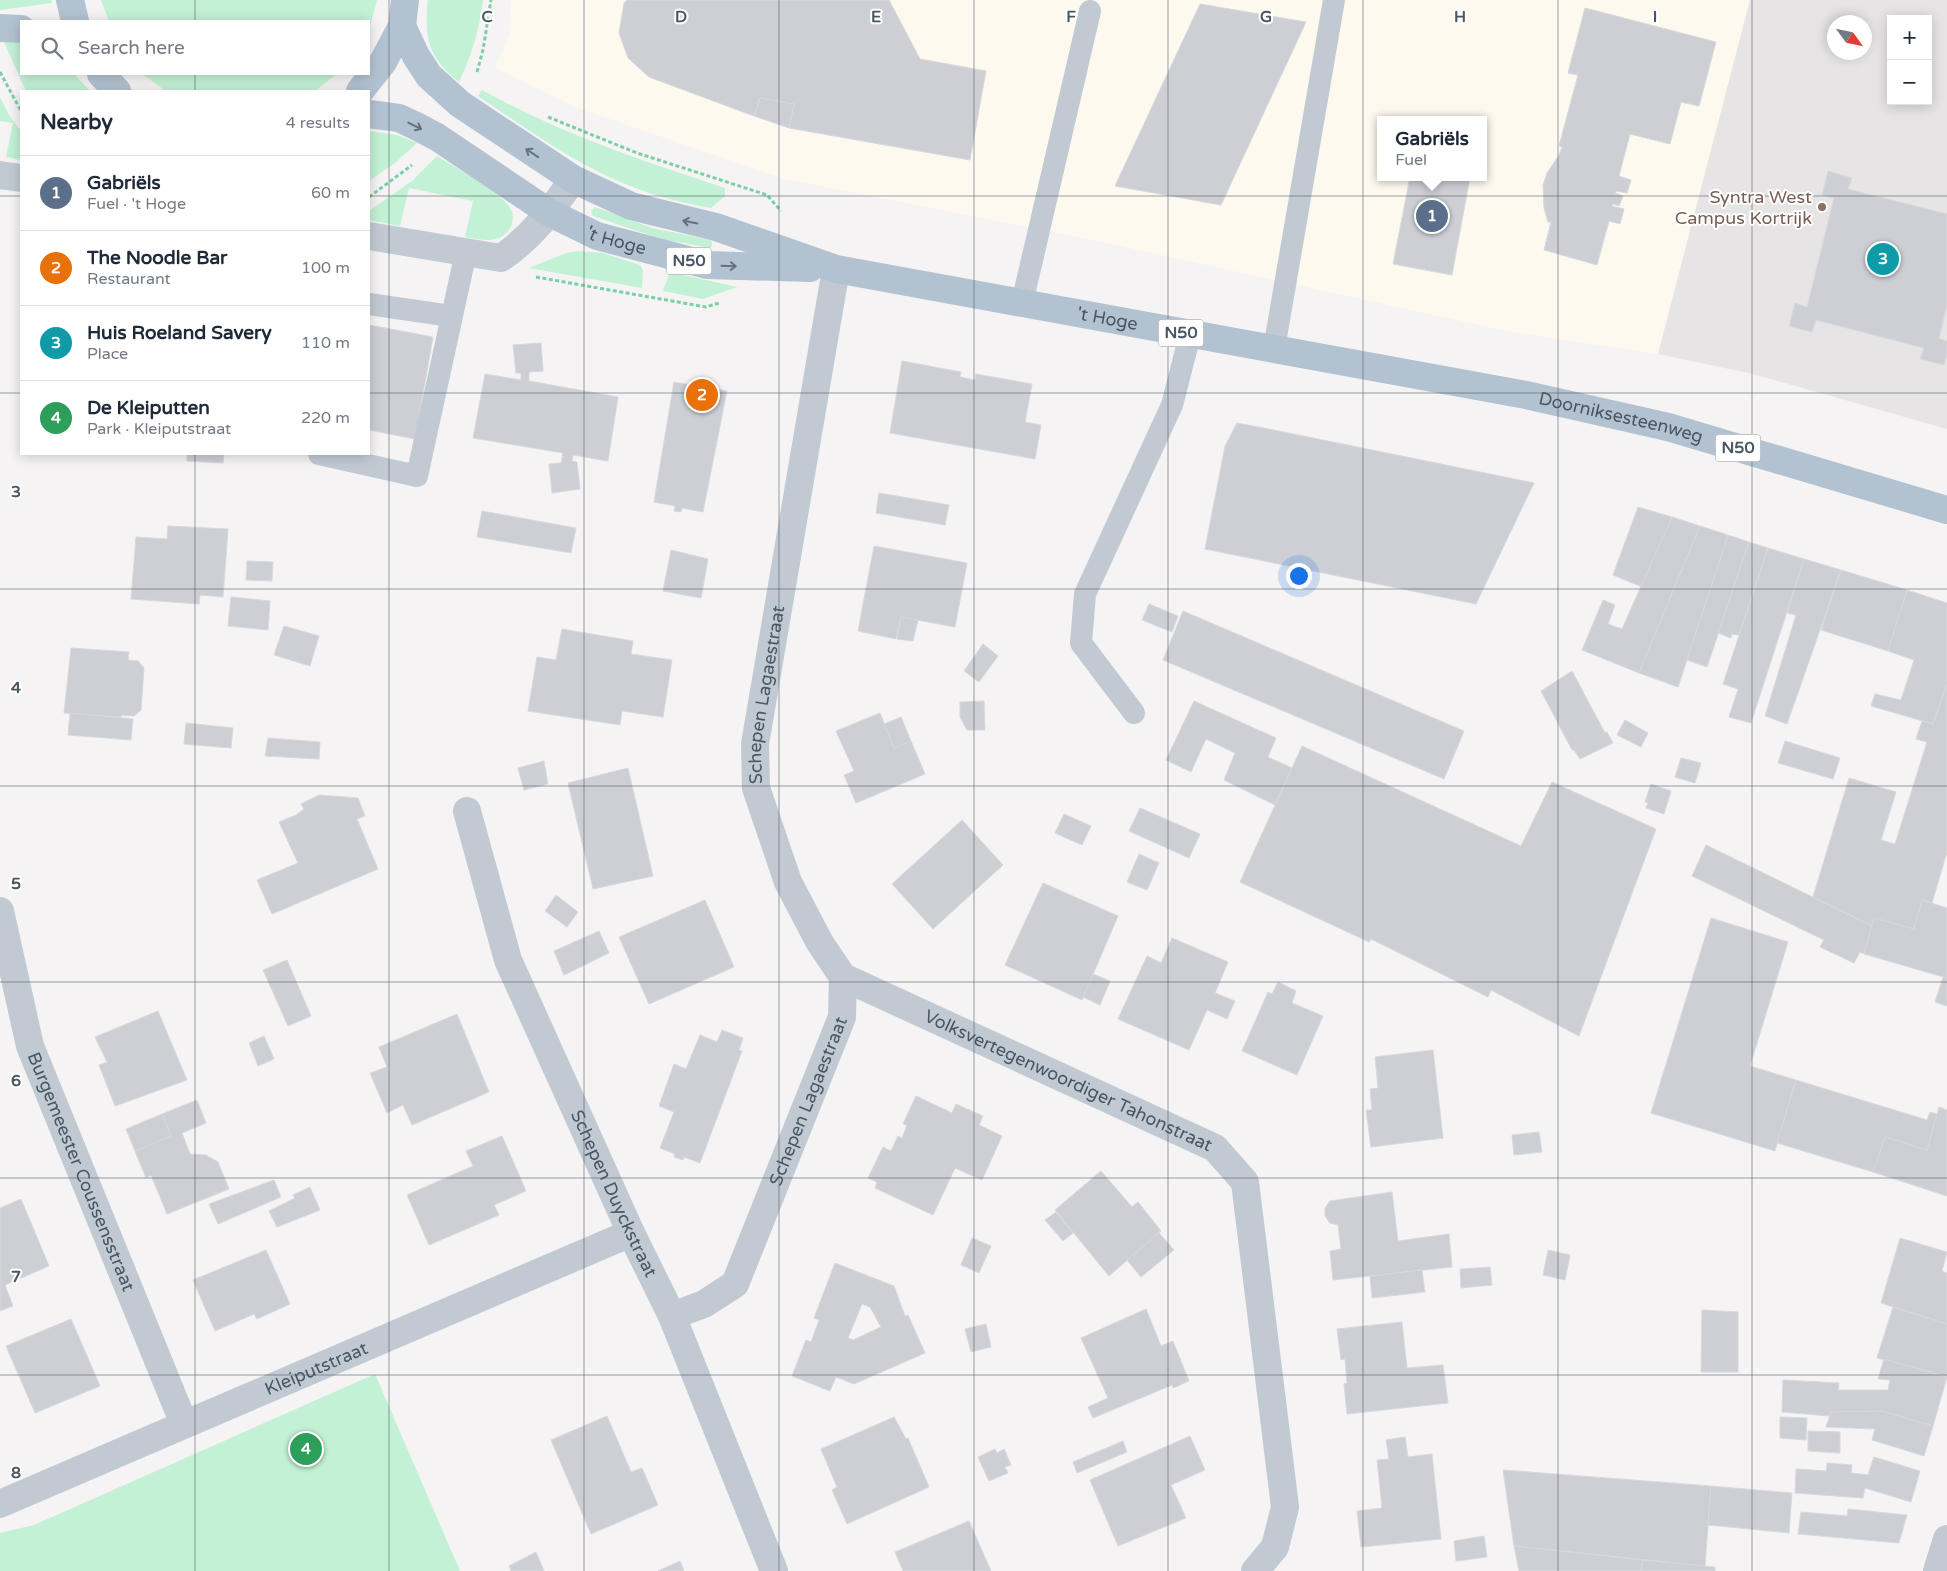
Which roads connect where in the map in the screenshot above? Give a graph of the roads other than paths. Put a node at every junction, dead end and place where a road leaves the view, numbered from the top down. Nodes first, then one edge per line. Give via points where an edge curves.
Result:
1 (70, 0) edge
2 (1334, 0) edge
3 (1090, 11) dead end
4 (403, 13) edge
5 (74, 20) edge
6 (0, 28) edge
7 (20, 29) edge
8 (102, 75) edge
9 (116, 90) edge
10 (361, 90) edge
11 (370, 114) edge
12 (0, 175) edge
13 (20, 178) edge
14 (573, 179) junction
15 (550, 213) junction
16 (370, 236) edge
17 (466, 252) junction
18 (836, 269) junction
19 (1022, 303) junction
20 (370, 304) edge
21 (451, 316) junction
22 (1190, 334) junction
23 (1274, 349) junction
24 (1526, 394) joint
25 (324, 455) edge
26 (1947, 510) edge
27 (1134, 713) dead end
28 (467, 811) dead end
29 (0, 911) edge
30 (843, 977) junction
31 (631, 1233) junction
32 (672, 1316) junction
33 (184, 1424) junction
34 (0, 1504) edge
35 (1947, 1539) edge
36 (774, 1571) edge
37 (1255, 1571) edge
38 (1938, 1571) edge

1 - 5 main road
2 - 23 lane
3 - 19 lane
4 - 10 main road, N50 via 383,62
14 -> 4 main road, 't Hoge / N50 via 444,91 416,56
6 - 7 main road
8 - 9 main road
11 -> 15 main road, 't Hoge / N50 via 399,118 423,130
12 - 13 street
14 - 15 street
18 -> 14 main road, 't Hoge / N50 via 716,227 631,206
15 - 17 street via 521,245 501,258
15 -> 18 main road, 't Hoge / N50 via 597,236 706,265
16 - 17 street
17 - 21 lane
18 - 19 main road, 't Hoge / N50
18 - 30 street, Schepen Lagaestraat via 755,744 756,788 784,873 820,943
19 - 22 main road, 't Hoge / N50
20 - 21 lane
21 - 25 lane via 417,476
22 - 23 main road, 't Hoge / N50
22 - 27 lane via 1172,406 1085,594 1081,643
23 - 24 main road, 't Hoge / N50
24 - 26 main road, Doorniksesteenweg / N50 via 1668,427
28 - 31 street, Schepen Duyckstraat via 508,960
29 - 33 street, Burgemeester Coussensstraat via 30,1046
30 - 32 street, Schepen Lagaestraat via 842,1017 735,1284 704,1304
30 - 37 street, Volksvertegenwoordiger Tahonstraat via 1215,1148 1245,1182 1285,1507 1275,1547
31 - 32 street, Schepen Duyckstraat
31 - 33 street, Kleiputstraat
32 - 36 street, Schepen Duyckstraat
33 - 34 street, Kleiputstraat
35 - 38 street

